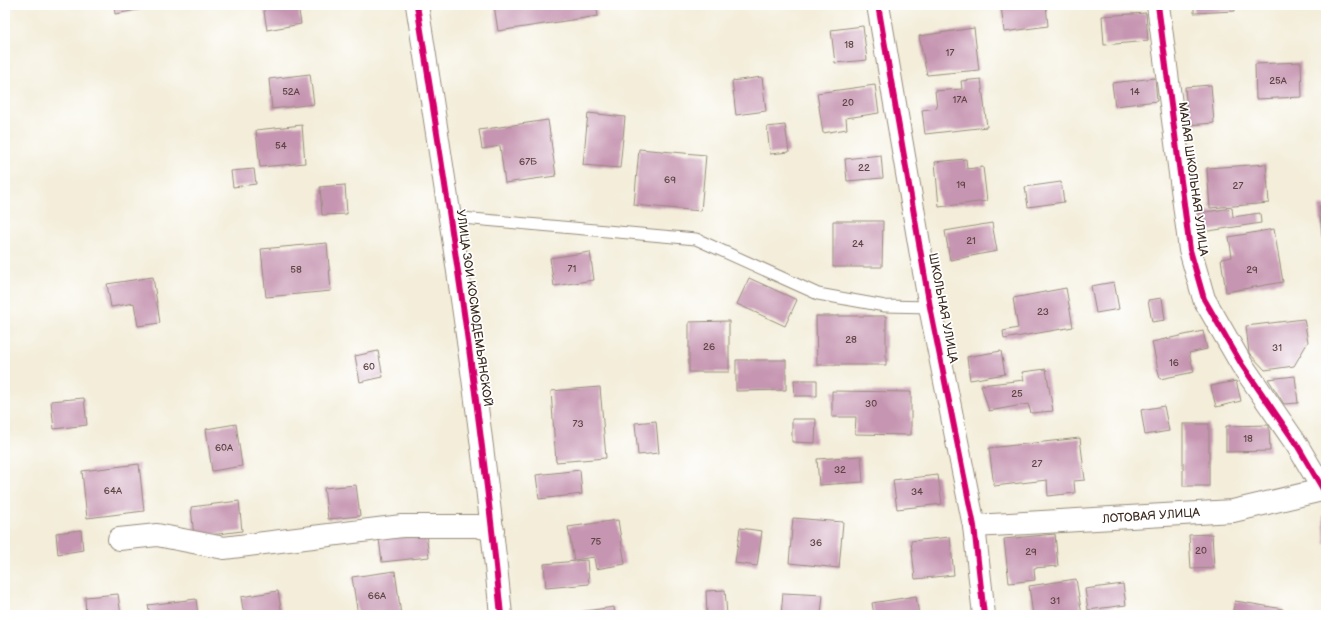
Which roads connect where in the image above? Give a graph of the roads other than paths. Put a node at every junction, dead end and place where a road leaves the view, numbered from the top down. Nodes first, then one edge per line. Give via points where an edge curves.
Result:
1 (417, 5) edge
2 (878, 5) edge
3 (1158, 5) edge
4 (451, 217) junction
5 (930, 307) junction
6 (1324, 489) edge
7 (974, 526) junction
8 (493, 530) junction
9 (119, 539) dead end
10 (501, 615) edge
11 (984, 615) edge

1 - 4 street, УЛИЦА ЗОИ КОСМОДЕМЬЯНСКОЙ
2 - 5 street, ШКОЛЬНАЯ УЛИЦА
3 - 6 street, МАЛАЯ ШКОЛЬНАЯ УЛИЦА via 1190,250 1204,299 1242,365
4 - 5 lane via 696,239 818,294 886,306
4 - 8 street, УЛИЦА ЗОИ КОСМОДЕМЬЯНСКОЙ
5 - 7 street, ШКОЛЬНАЯ УЛИЦА
6 - 7 street, ЛОТОВАЯ УЛИЦА via 1233,511
7 - 11 street, ШКОЛЬНАЯ УЛИЦА
8 - 9 street via 477,526 402,526 224,548 157,535
8 - 10 street, УЛИЦА ЗОИ КОСМОДЕМЬЯНСКОЙ

